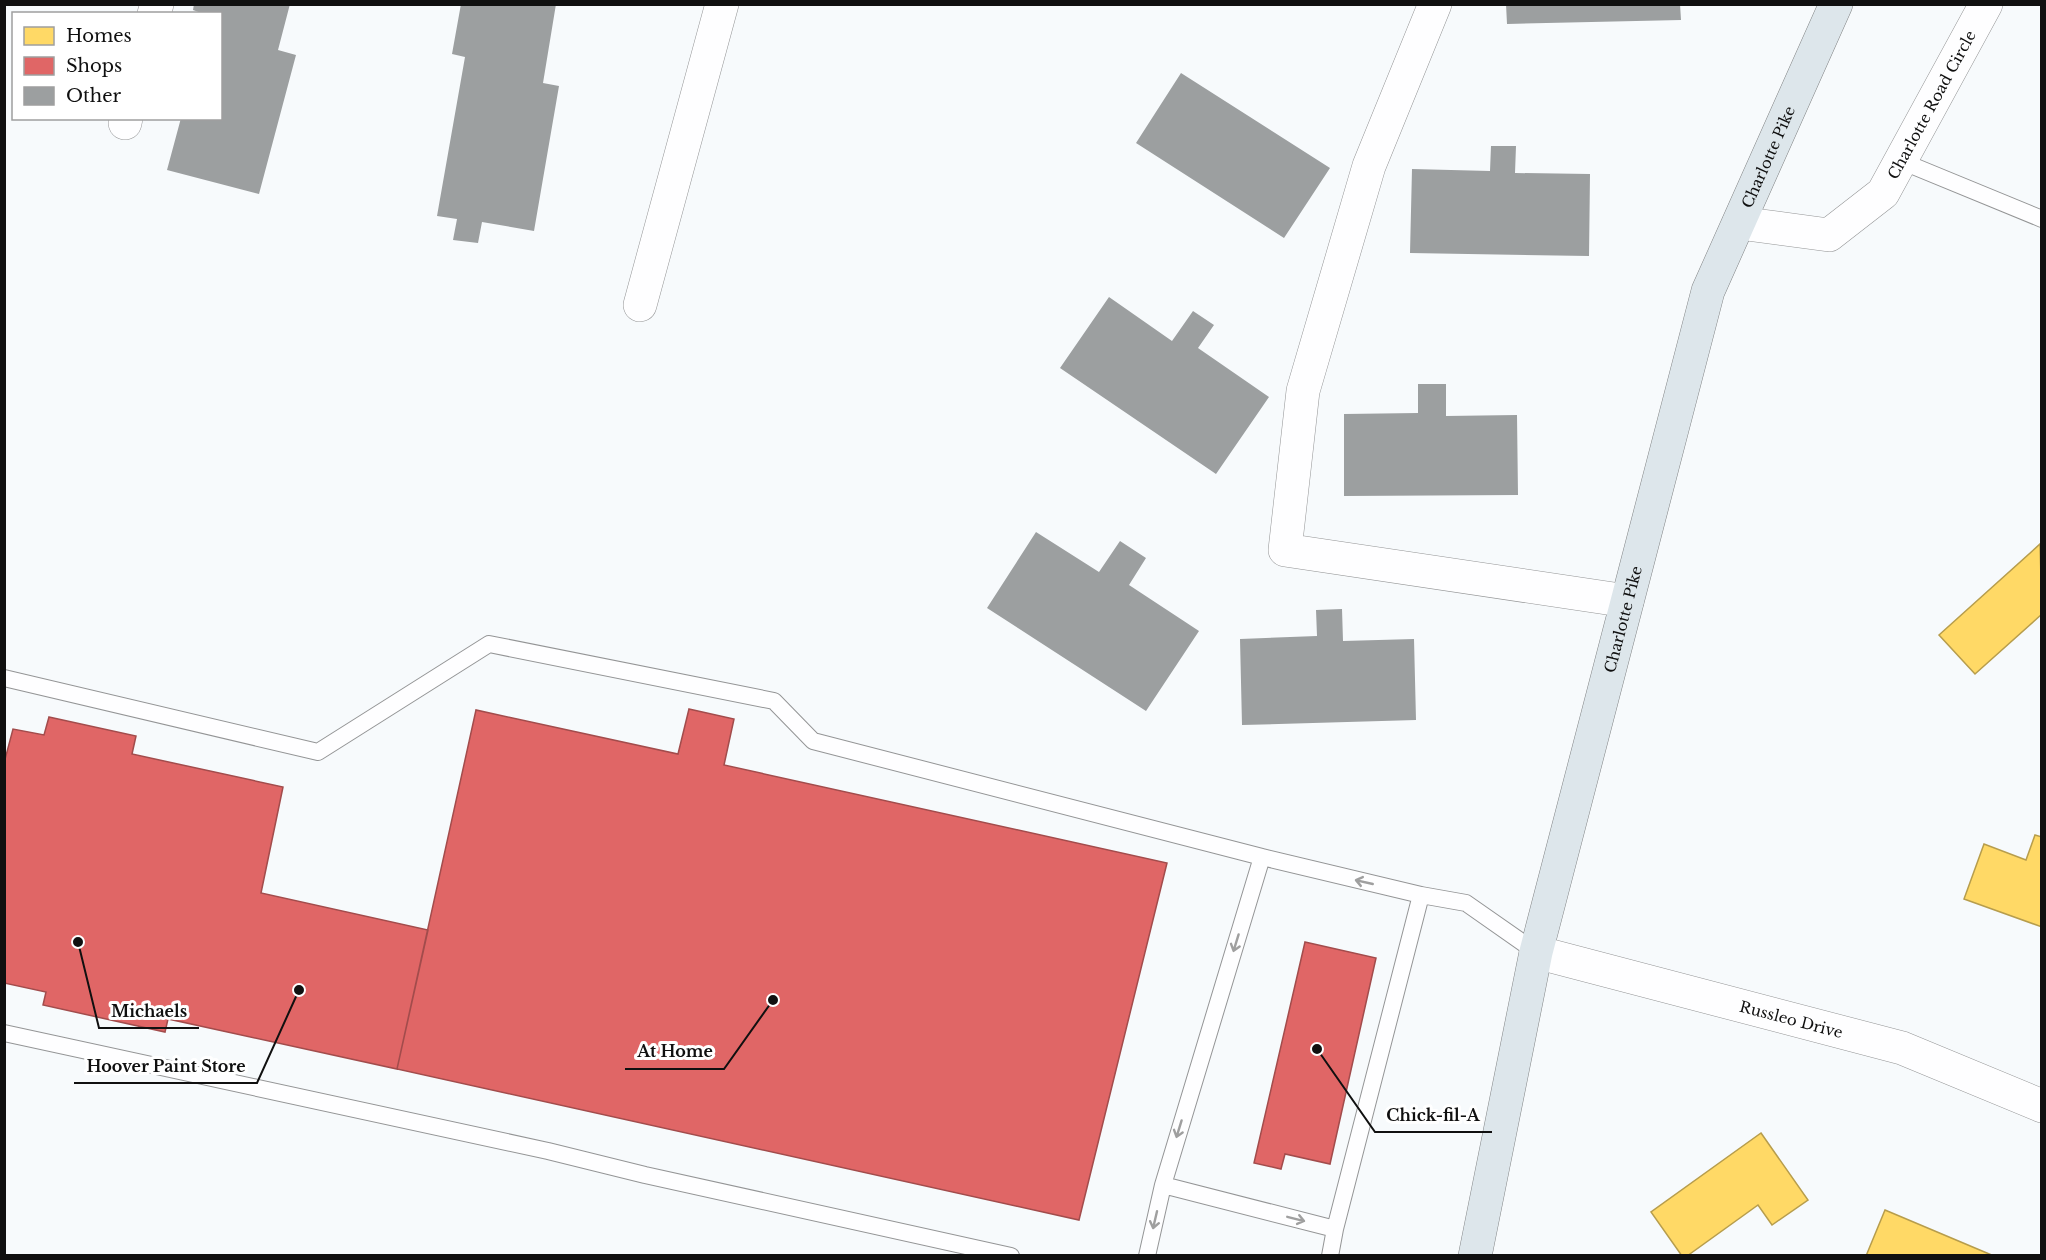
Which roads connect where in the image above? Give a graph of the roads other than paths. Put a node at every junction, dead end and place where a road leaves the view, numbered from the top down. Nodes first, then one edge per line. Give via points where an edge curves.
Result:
1 (722, 4) edge
2 (1436, 4) edge
3 (1836, 4) edge
4 (1986, 4) edge
5 (1901, 161) junction
6 (2042, 219) edge
7 (1738, 223) junction
8 (640, 305) dead end
9 (1627, 601) junction
10 (4, 678) edge
11 (1262, 857) junction
12 (1421, 895) junction
13 (1536, 952) junction
14 (4, 1033) edge
15 (2042, 1106) edge
16 (1163, 1185) junction
17 (1335, 1229) junction
18 (978, 1252) edge
19 (1011, 1256) edge
20 (1147, 1256) edge
21 (1330, 1256) edge
22 (1475, 1256) edge

1 - 8 street
2 - 9 street via 1369,166 1306,379 1285,550
3 - 7 main road, Charlotte Pike
4 - 5 street, Charlotte Road Circle
5 - 6 lane
5 - 7 street, Charlotte Road Circle via 1883,193 1828,235
7 - 9 main road, Charlotte Pike via 1708,291
9 - 13 main road, Charlotte Pike
10 - 11 lane via 318,752 489,644 774,701 813,741
12 -> 11 lane
11 -> 16 lane
12 - 13 lane via 1466,903
12 - 17 lane
13 - 15 street, Russleo Drive via 1902,1048
13 - 22 main road, Charlotte Pike
14 - 18 lane via 548,1151
16 -> 17 lane
16 -> 20 lane
17 - 21 lane
18 - 19 lane

